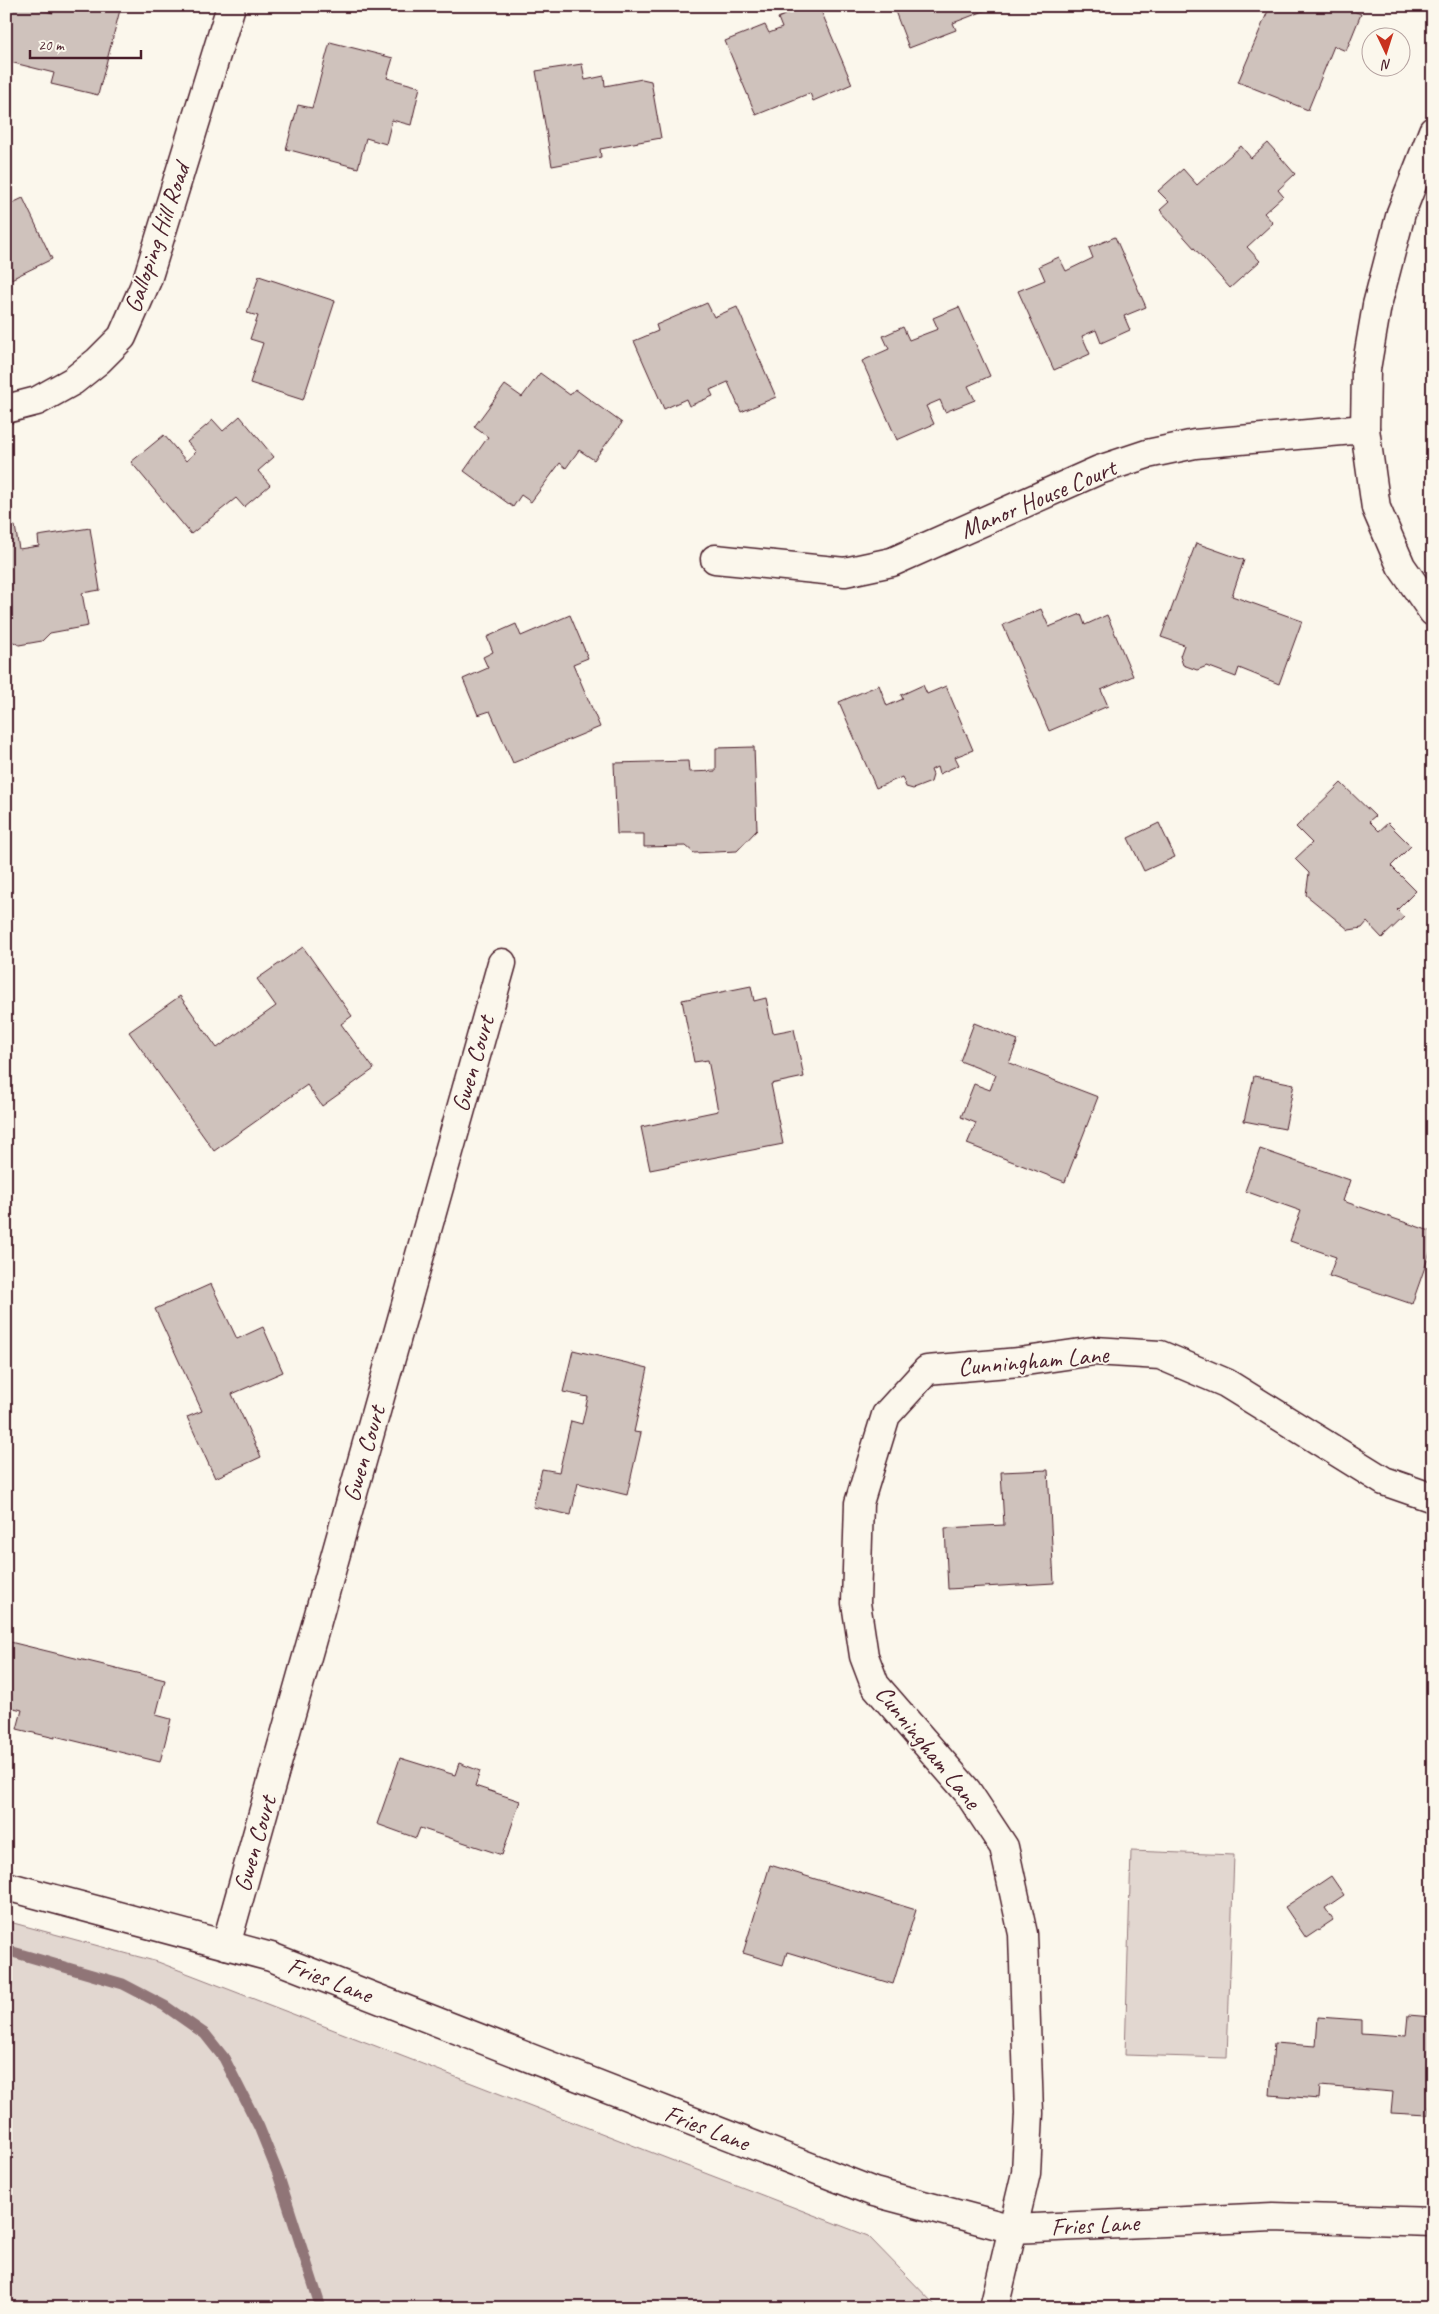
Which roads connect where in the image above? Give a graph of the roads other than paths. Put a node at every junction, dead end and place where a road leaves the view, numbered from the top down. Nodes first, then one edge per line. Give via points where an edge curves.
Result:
1 (231, 6) edge
2 (1433, 131) edge
3 (6, 409) edge
4 (1365, 429) junction
5 (715, 559) dead end
6 (1433, 612) edge
7 (502, 963) dead end
8 (1433, 1498) edge
9 (6, 1886) edge
10 (226, 1945) junction
11 (1433, 2222) edge
12 (1013, 2229) junction
13 (994, 2308) edge

1 - 3 street, Galloping Hill Road via 147,280 122,337 73,381 37,401
2 - 4 street via 1401,213 1377,305 1366,369
4 - 5 street, Manor House Court via 1195,444 1147,454 1099,470 892,562 845,572
4 - 6 street via 1376,508 1401,566
7 - 10 street, Gwen Court
8 - 12 street, Cunningham Lane via 1384,1482 1226,1383 1160,1355 1094,1351 927,1370 886,1415 859,1503 856,1602 864,1656 875,1685 967,1791 1004,1847 1023,1934 1029,2114 1026,2172
9 - 10 street, Fries Lane
10 - 12 street, Fries Lane via 271,1957 874,2192
11 - 12 street, Fries Lane via 1273,2216
12 - 13 street, Cunningham Lane

